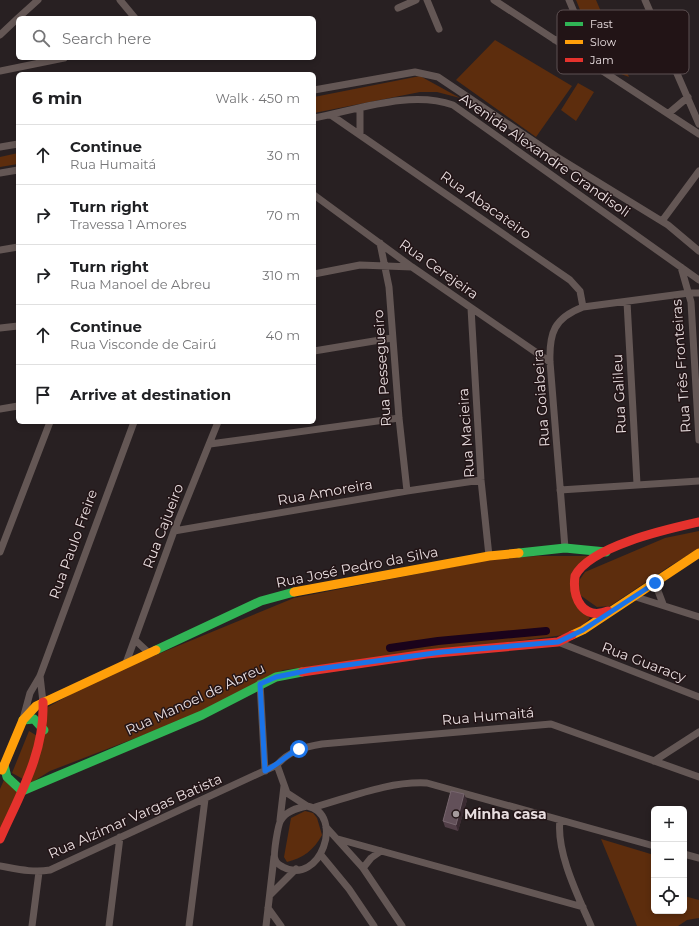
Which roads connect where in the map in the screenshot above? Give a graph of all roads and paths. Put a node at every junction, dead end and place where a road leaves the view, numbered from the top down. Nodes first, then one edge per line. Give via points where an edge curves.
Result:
1 (38, 0) edge
2 (120, 0) edge
3 (416, 0) edge
4 (427, 0) edge
5 (494, 0) edge
6 (569, 0) edge
7 (645, 0) edge
8 (398, 8) dead end
9 (573, 10) edge
10 (649, 10) edge
11 (20, 16) edge
12 (133, 16) edge
13 (16, 20) edge
14 (439, 29) dead end
15 (0, 35) edge
16 (555, 40) edge
17 (54, 60) edge
18 (0, 71) edge
19 (606, 74) edge
20 (678, 74) edge
21 (316, 90) edge
22 (688, 97) junction
23 (360, 108) junction
24 (669, 113) junction
25 (331, 115) junction
26 (316, 118) edge
27 (699, 124) edge
28 (360, 134) junction
29 (699, 134) edge
30 (16, 144) edge
31 (0, 147) edge
32 (16, 170) edge
33 (699, 171) edge
34 (0, 173) edge
35 (316, 196) edge
36 (662, 221) junction
37 (380, 243) junction
38 (16, 247) edge
39 (0, 250) edge
40 (699, 251) edge
41 (385, 266) junction
42 (412, 267) junction
43 (681, 267) junction
44 (316, 274) edge
45 (699, 280) edge
46 (689, 293) junction
47 (699, 293) edge
48 (627, 302) junction
49 (471, 308) junction
50 (583, 308) junction
51 (16, 326) edge
52 (0, 328) edge
53 (392, 338) junction
54 (316, 351) edge
55 (550, 362) junction
56 (16, 406) edge
57 (0, 409) edge
58 (399, 418) junction
59 (49, 424) edge
60 (133, 424) edge
61 (217, 424) edge
62 (699, 440) edge
63 (210, 444) junction
64 (481, 480) junction
65 (699, 481) edge
66 (637, 484) junction
67 (560, 490) junction
68 (407, 491) junction
69 (699, 522) edge
70 (9, 527) junction
71 (174, 531) junction
72 (0, 534) edge
73 (565, 548) junction
74 (0, 552) edge
75 (606, 552) junction
76 (699, 553) edge
77 (489, 556) junction
78 (655, 583) junction
79 (636, 596) junction
80 (662, 604) junction
81 (618, 608) junction
82 (699, 617) edge
83 (135, 640) junction
84 (558, 642) junction
85 (149, 653) junction
86 (126, 663) junction
87 (40, 676) junction
88 (260, 684) junction
89 (699, 697) edge
90 (43, 702) junction
91 (22, 720) junction
92 (44, 730) junction
93 (699, 732) edge
94 (654, 761) junction
95 (4, 765) junction
96 (277, 766) junction
97 (265, 771) junction
98 (0, 774) edge
99 (699, 777) edge
100 (284, 784) junction
101 (22, 791) junction
102 (205, 799) junction
103 (307, 806) junction
104 (315, 807) junction
105 (280, 820) junction
106 (560, 820) junction
107 (326, 827) junction
108 (120, 837) junction
109 (0, 839) edge
110 (338, 839) junction
111 (651, 845) edge
112 (381, 851) junction
113 (321, 855) junction
114 (687, 855) edge
115 (274, 857) junction
116 (699, 858) edge
117 (0, 866) edge
118 (363, 868) junction
119 (296, 870) junction
120 (39, 872) junction
121 (270, 895) junction
122 (583, 907) junction
123 (268, 908) junction
124 (32, 926) edge
125 (109, 926) edge
126 (189, 926) edge
127 (266, 926) edge
128 (280, 926) edge
129 (374, 926) edge
130 (402, 926) edge
131 (591, 926) edge

1 - 11 street
2 - 12 street
3 - 8 street
4 - 14 street
5 - 16 street
6 - 9 street
7 - 10 street
13 - 15 street
17 - 18 street
19 - 24 street
20 - 22 street
21 - 36 street, Avenida Alexandre Grandisoli via 415,72 438,77 557,158
22 - 24 street
22 - 27 street
23 - 25 street, Avenida Alexandre Grandisoli
23 - 28 street
23 - 43 street, Avenida Alexandre Grandisoli via 427,98 453,105
24 - 29 street
25 - 26 street, Avenida Alexandre Grandisoli
25 - 28 street, Rua Abacateiro
28 - 50 street, Rua Abacateiro via 570,280 580,291
30 - 31 street
32 - 34 street
33 - 36 street
35 - 37 street, Rua Cerejeira
36 - 40 street, Avenida Alexandre Grandisoli
37 - 41 street, Rua Pessegueiro
37 - 42 street, Rua Cerejeira
38 - 39 street
41 - 42 street
41 - 44 street via 360,265
41 - 53 street, Rua Pessegueiro
42 - 49 street, Rua Cerejeira
43 - 45 street, Avenida Alexandre Grandisoli
43 - 46 street, Rua Três Fronteiras
46 - 47 street, Rua Goiabeira
46 - 48 street, Rua Goiabeira
46 - 62 street, Rua Três Fronteiras
48 - 50 street, Rua Goiabeira
48 - 66 street, Rua Galileu
49 - 55 street, Rua Cerejeira
49 - 64 street, Rua Macieira
50 - 55 street, Rua Goiabeira via 569,312 560,320 550,343
51 - 52 street
53 - 54 street
53 - 58 street, Rua Pessegueiro
55 - 67 street, Rua Goiabeira
56 - 57 street
58 - 63 street
58 - 68 street, Rua Pessegueiro
59 - 70 street
60 - 87 street, Rua Paulo Freire
61 - 63 street, Rua Cajueiro
63 - 71 street, Rua Cajueiro
64 - 68 street, Rua Amoreira
64 - 77 street, Rua Macieira
65 - 66 street
66 - 67 street
67 - 73 street, Rua Goiabeira
68 - 71 street, Rua Amoreira
69 - 75 main road via 660,531
70 - 72 street
70 - 74 street
71 - 83 street, Rua Cajueiro
73 - 75 main road, Rua José Pedro da Silva
73 - 77 main road, Rua José Pedro da Silva
75 - 81 main road via 586,563 578,571 574,580 574,591 586,610 593,614
76 - 78 main road
77 - 85 main road, Rua José Pedro da Silva via 315,587 261,600
78 - 79 main road
78 - 80 street
79 - 80 street
79 - 81 main road
80 - 82 street
81 - 84 main road, Rua Manoel de Abreu
83 - 85 street
83 - 86 street, Rua Cajueiro
84 - 88 main road, Rua Manoel de Abreu via 442,652 310,670 276,677
84 - 89 street, Rua Guaracy
85 - 86 main road, Rua José Pedro da Silva
86 - 90 main road, Rua José Pedro da Silva
87 - 90 street, Rua Paulo Freire
87 - 91 street, Rua Paulo Freire via 30,693
88 - 97 street
88 - 101 main road, Rua Manoel de Abreu via 202,715
90 - 91 main road, Rua José Pedro da Silva via 31,709
90 - 92 main road, Rua Paulo Freire
91 - 92 main road via 34,720
91 - 95 main road, Rua Paulo Freire
92 - 101 main road, Rua Paulo Freire
93 - 94 street
94 - 96 street, Rua Humaitá via 551,724 308,746 290,753
94 - 99 street, Rua Humaitá
95 - 98 main road, Rua Paulo Freire
95 - 101 main road via 7,777
96 - 97 street, Rua Alzimar Vargas Batista
96 - 100 street
97 - 102 street, Rua Alzimar Vargas Batista
100 - 103 street via 290,796
100 - 105 street
101 - 109 main road, Rua Paulo Freire
102 - 108 street, Rua Alzimar Vargas Batista
102 - 126 street
103 - 104 street
103 - 105 street via 291,811
104 - 106 street via 413,782 460,791
104 - 107 street via 322,813
105 - 115 street
106 - 111 street
106 - 122 street via 558,833 561,848
107 - 110 street
107 - 113 street
108 - 120 street, Rua Alzimar Vargas Batista via 50,870
108 - 125 street
110 - 112 street
110 - 118 street
112 - 118 street
112 - 122 street
113 - 119 street via 316,862
113 - 129 street via 349,889
114 - 116 street
115 - 119 street via 281,866 288,870
115 - 121 street
117 - 120 street, Rua Alzimar Vargas Batista
118 - 130 street
119 - 121 street
120 - 124 street
121 - 123 street
122 - 131 street
123 - 127 street
123 - 128 street

